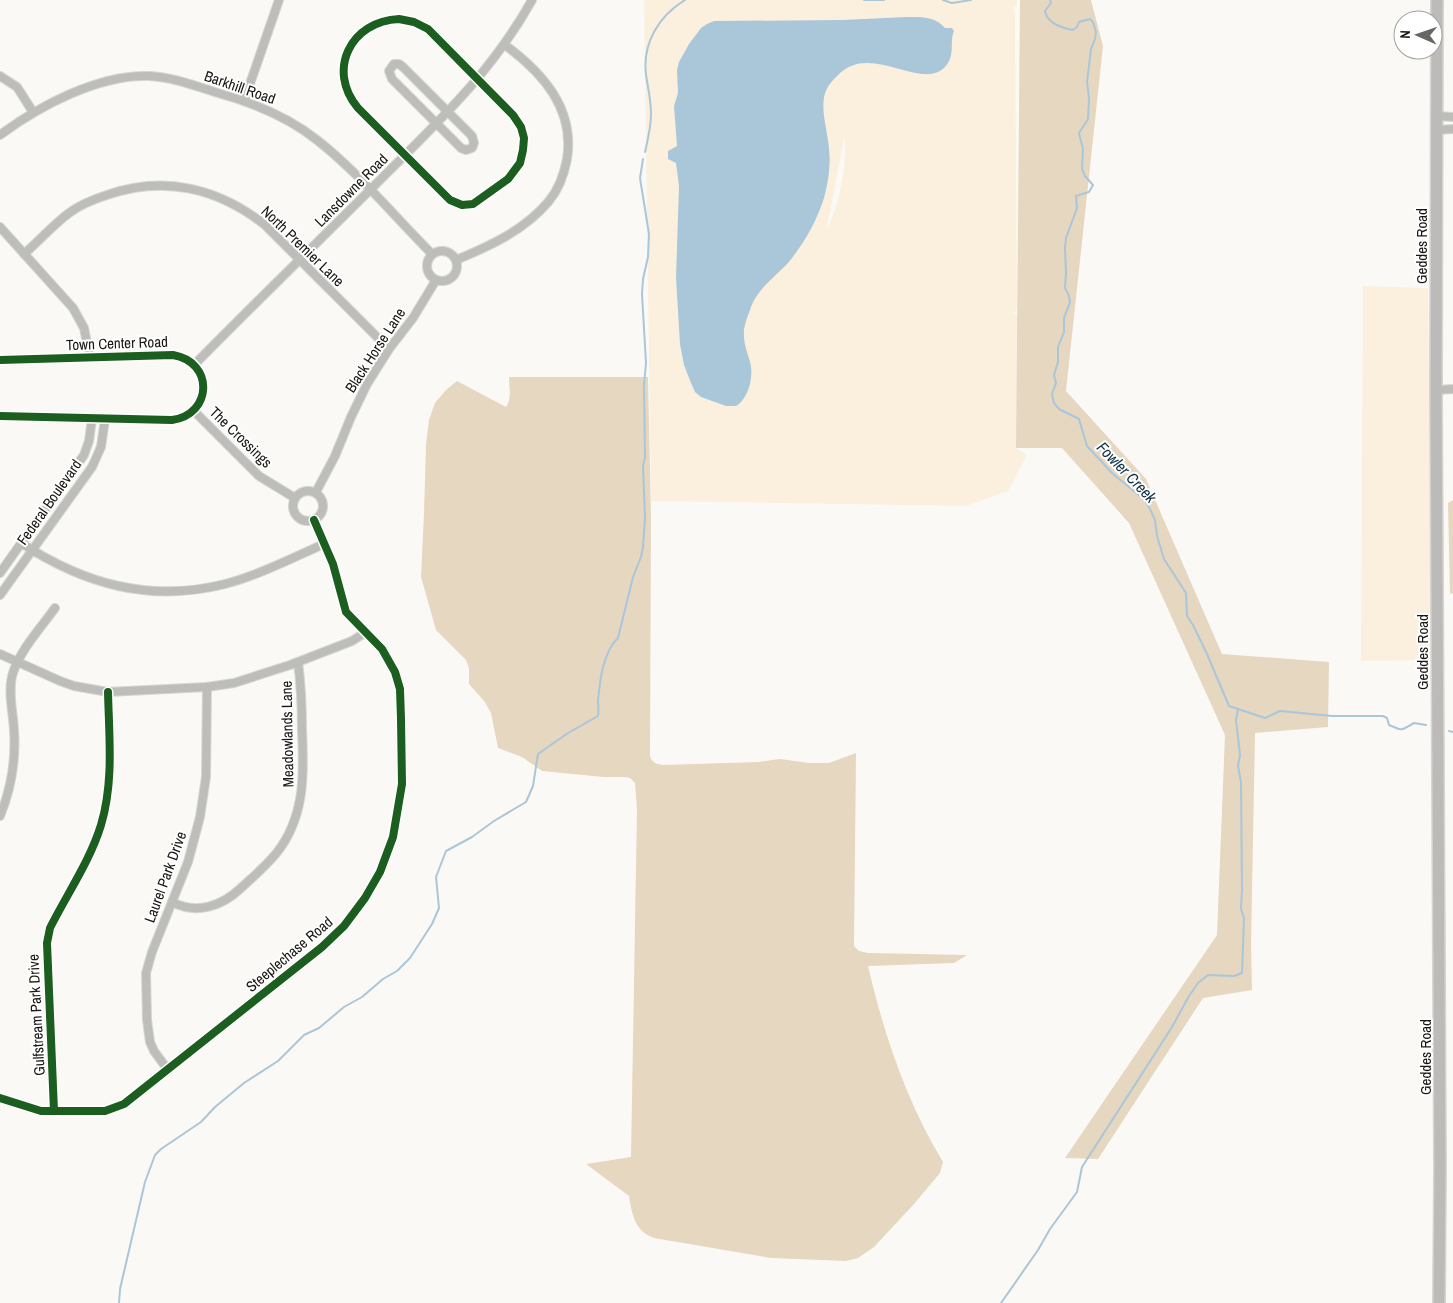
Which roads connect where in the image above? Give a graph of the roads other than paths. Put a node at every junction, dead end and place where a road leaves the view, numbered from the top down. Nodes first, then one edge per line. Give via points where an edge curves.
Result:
1 (279, 0) edge
2 (532, 0) edge
3 (1437, 0) edge
4 (505, 45) junction
5 (0, 76) edge
6 (478, 80) junction
7 (244, 100) junction
8 (33, 112) junction
9 (449, 112) junction
10 (1437, 116) junction
11 (1453, 117) edge
12 (437, 124) junction
13 (1453, 129) edge
14 (1436, 130) junction
15 (0, 135) edge
16 (405, 155) junction
17 (370, 190) junction
18 (0, 227) edge
19 (24, 254) junction
20 (432, 254) junction
21 (299, 260) junction
22 (456, 260) junction
23 (436, 280) junction
24 (389, 349) junction
25 (90, 358) junction
26 (0, 360) edge
27 (194, 365) junction
28 (1453, 389) edge
29 (1436, 390) junction
30 (194, 411) junction
31 (0, 416) edge
32 (92, 419) junction
33 (105, 419) junction
34 (316, 492) junction
35 (295, 498) junction
36 (314, 520) junction
37 (21, 543) junction
38 (324, 544) junction
39 (32, 550) junction
40 (0, 573) edge
41 (0, 595) edge
42 (54, 608) dead end
43 (366, 632) junction
44 (0, 654) edge
45 (18, 662) junction
46 (298, 662) junction
47 (207, 687) junction
48 (108, 692) junction
49 (0, 816) edge
50 (172, 902) junction
51 (168, 1070) junction
52 (0, 1098) edge
53 (54, 1111) junction
54 (1439, 1303) edge

1 - 7 street
2 - 4 street, Lansdowne Road
3 - 10 main road, Geddes Road
4 - 6 street, Lansdowne Road
4 - 22 street via 548,85 563,112 569,139 565,169 557,190 532,218 489,246
5 - 8 street via 17,87
6 - 9 street, Lansdowne Road
6 - 16 street via 513,115 522,132 522,156 512,175 473,204 462,206 450,200
6 - 16 street via 428,29 414,22 384,20 357,36 344,65 348,91 358,108
7 - 8 street, Barkhill Road via 171,79 148,76 91,86
7 - 17 street, Barkhill Road via 277,115 316,139
8 - 15 street, Barkhill Road
9 - 12 street, Lansdowne Road
9 - 12 street via 474,138 472,148 463,149
9 - 12 street via 401,65 390,66 392,79
10 - 11 street
10 - 14 main road, Geddes Road
12 - 16 street, Lansdowne Road
13 - 14 street
14 - 29 main road, Geddes Road
16 - 17 street, Lansdowne Road
17 - 20 street, Barkhill Road
17 - 21 street, Lansdowne Road
18 - 19 street
19 - 21 street, North Premier Lane via 70,213 87,203 124,190 163,185 196,190 237,206 265,225
19 - 25 street via 80,317
20 - 22 street via 445,251
20 - 23 street via 427,267 430,276
21 - 24 street, North Premier Lane
21 - 27 street, Lansdowne Road
22 - 23 street via 454,276
23 - 24 street, Black Horse Lane
24 - 34 street, Black Horse Lane via 357,402
25 - 26 street, Town Center Road
25 - 27 street, Town Center Road via 173,355
27 - 30 street via 203,388 202,398
28 - 29 street
29 - 54 main road, Geddes Road
30 - 33 street via 186,417 172,420
30 - 35 street, The Crossings via 258,476
31 - 32 street
32 - 33 street
32 - 37 street, Federal Boulevard via 84,455
33 - 39 street, Federal Boulevard via 98,456
34 - 35 street via 303,491
34 - 36 street via 322,500 323,509
35 - 36 street via 293,509 297,517
36 - 38 street
37 - 39 street
37 - 40 street, Federal Boulevard
38 - 39 street via 225,584 161,591 97,581 66,569
38 - 43 street via 346,612
39 - 41 street, Federal Boulevard
42 - 45 street
43 - 46 street via 352,641
43 - 51 street, Steeplechase Road via 390,662 400,694 401,794 393,837 380,872 350,919 322,947
44 - 45 street
45 - 48 street via 67,684
45 - 49 street via 10,693 14,759
46 - 47 street via 245,681
46 - 50 street, Meadowlands Lane via 303,784 296,818 286,839 269,862 225,901 197,908 182,907
47 - 48 street
47 - 50 street, Laurel Park Drive via 206,777 200,817 188,862
48 - 53 street, Gulfstream Park Drive via 109,784 101,826 50,928 47,943
50 - 51 street, Laurel Park Drive via 146,973 150,1042
51 - 53 street, Steeplechase Road via 124,1104 104,1110
52 - 53 street, Steeplechase Road via 41,1111

